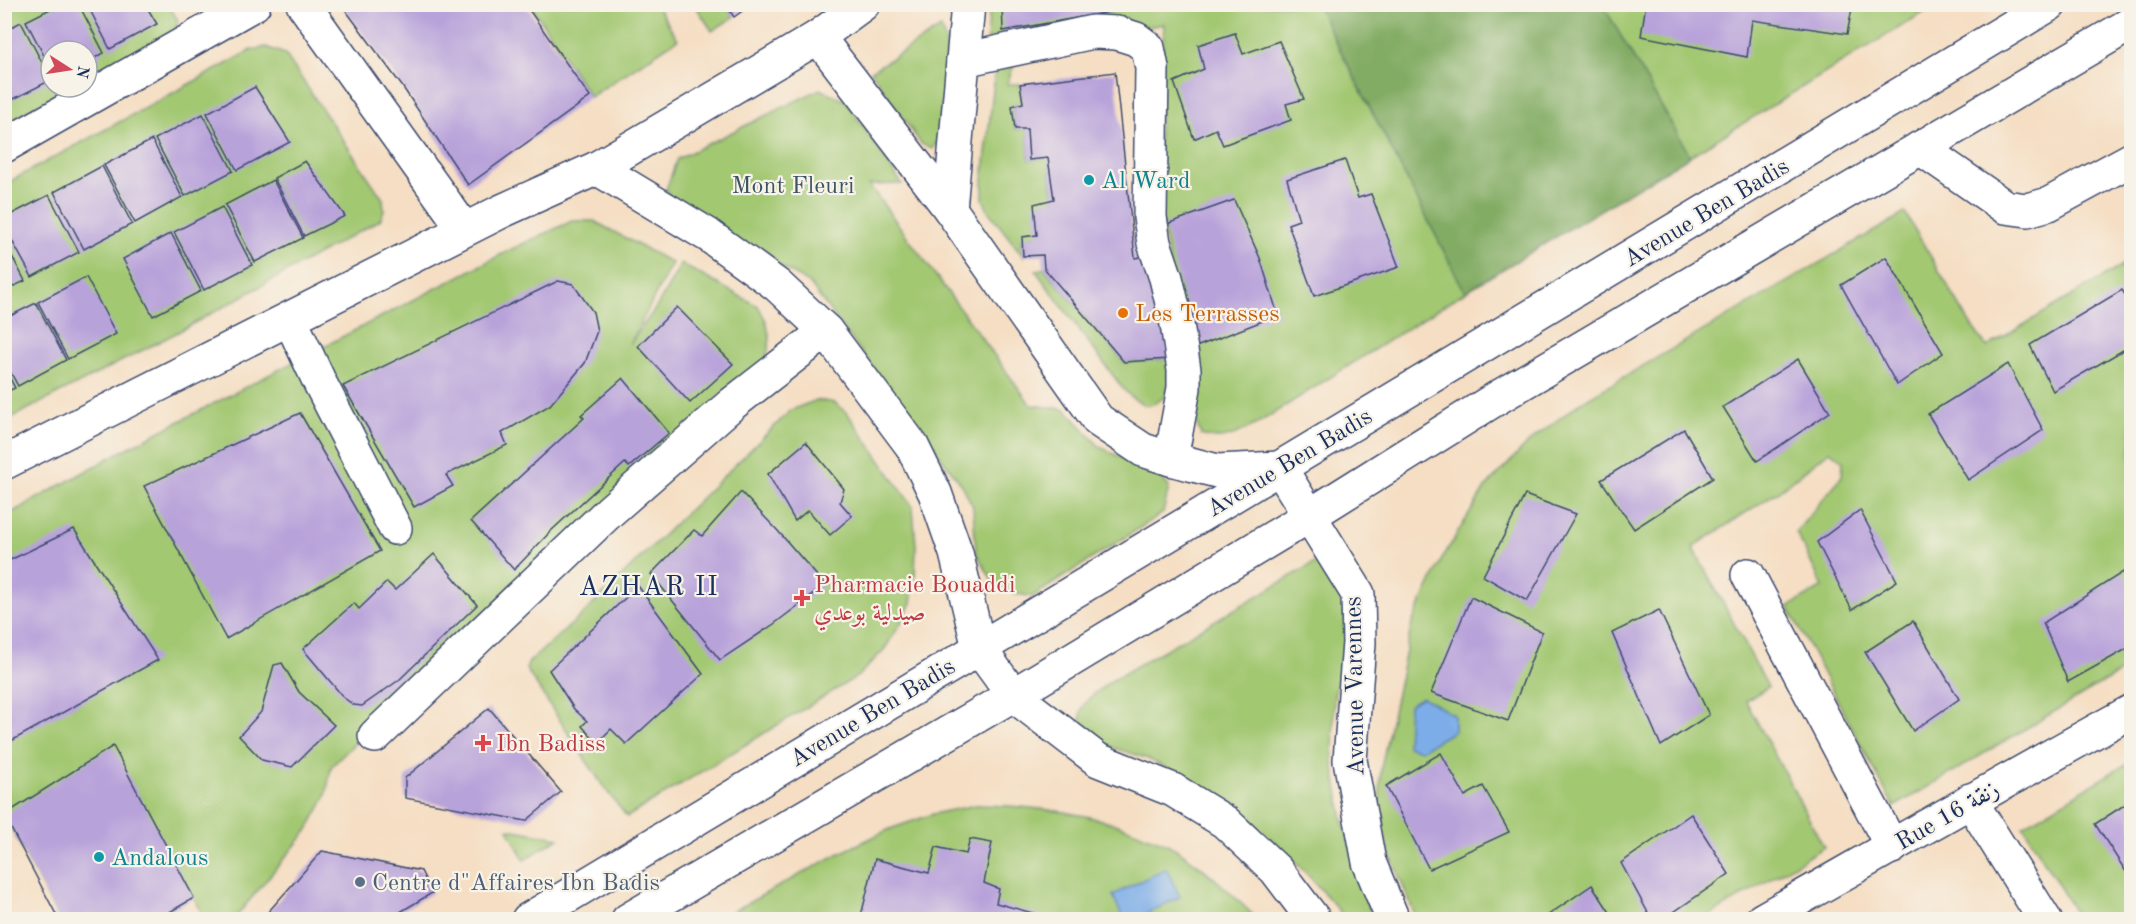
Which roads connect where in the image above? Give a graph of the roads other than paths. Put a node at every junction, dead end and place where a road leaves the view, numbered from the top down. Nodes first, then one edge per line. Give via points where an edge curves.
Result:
1 (254, 4) edge
2 (303, 4) edge
3 (863, 4) edge
4 (968, 4) edge
5 (2050, 4) edge
6 (2132, 23) edge
7 (818, 37) junction
8 (963, 60) junction
9 (4, 146) edge
10 (1920, 148) junction
11 (2132, 159) edge
12 (597, 168) junction
13 (950, 209) junction
14 (464, 230) junction
15 (290, 319) junction
16 (826, 331) junction
17 (1171, 459) junction
18 (4, 463) edge
19 (1280, 468) junction
20 (1309, 516) junction
21 (395, 528) dead end
22 (1748, 575) dead end
23 (980, 648) junction
24 (1013, 695) junction
25 (2132, 711) edge
26 (375, 736) dead end
27 (1970, 800) junction
28 (1892, 847) junction
29 (528, 920) edge
30 (628, 920) edge
31 (1314, 920) edge
32 (1393, 920) edge
33 (1762, 920) edge
34 (2044, 920) edge

1 - 9 street
2 - 14 street
3 - 7 street
4 - 8 street
5 - 19 street, Avenue Ben Badis
6 - 10 street
7 - 12 street
7 - 13 street
8 - 13 street
8 - 17 street via 1093,33 1117,33 1148,48 1152,68 1150,217 1177,324 1184,370
10 - 11 street via 2006,207 2027,210 2049,204
10 - 20 street via 1497,398
12 - 14 street
12 - 16 street via 708,235 777,285
13 - 17 street via 1098,420 1143,450
14 - 15 street
15 - 18 street
15 - 21 street
16 - 23 street via 912,446 935,494 956,553
16 - 26 street via 732,404 610,511
17 - 19 street via 1217,471
19 - 20 street, Avenue Varennes
19 - 23 street, Avenue Ben Badis
20 - 24 street
20 - 32 street, Avenue Varennes via 1358,594 1359,643 1350,760 1369,862
22 - 28 street
23 - 24 street
23 - 29 street, Avenue Ben Badis
24 - 30 street
24 - 31 street via 1098,760 1173,790 1225,822 1276,870
25 - 27 street, Rue 16 زنقة
27 - 28 street, Rue 16 زنقة
27 - 34 street
28 - 33 street, Rue 16 زنقة

